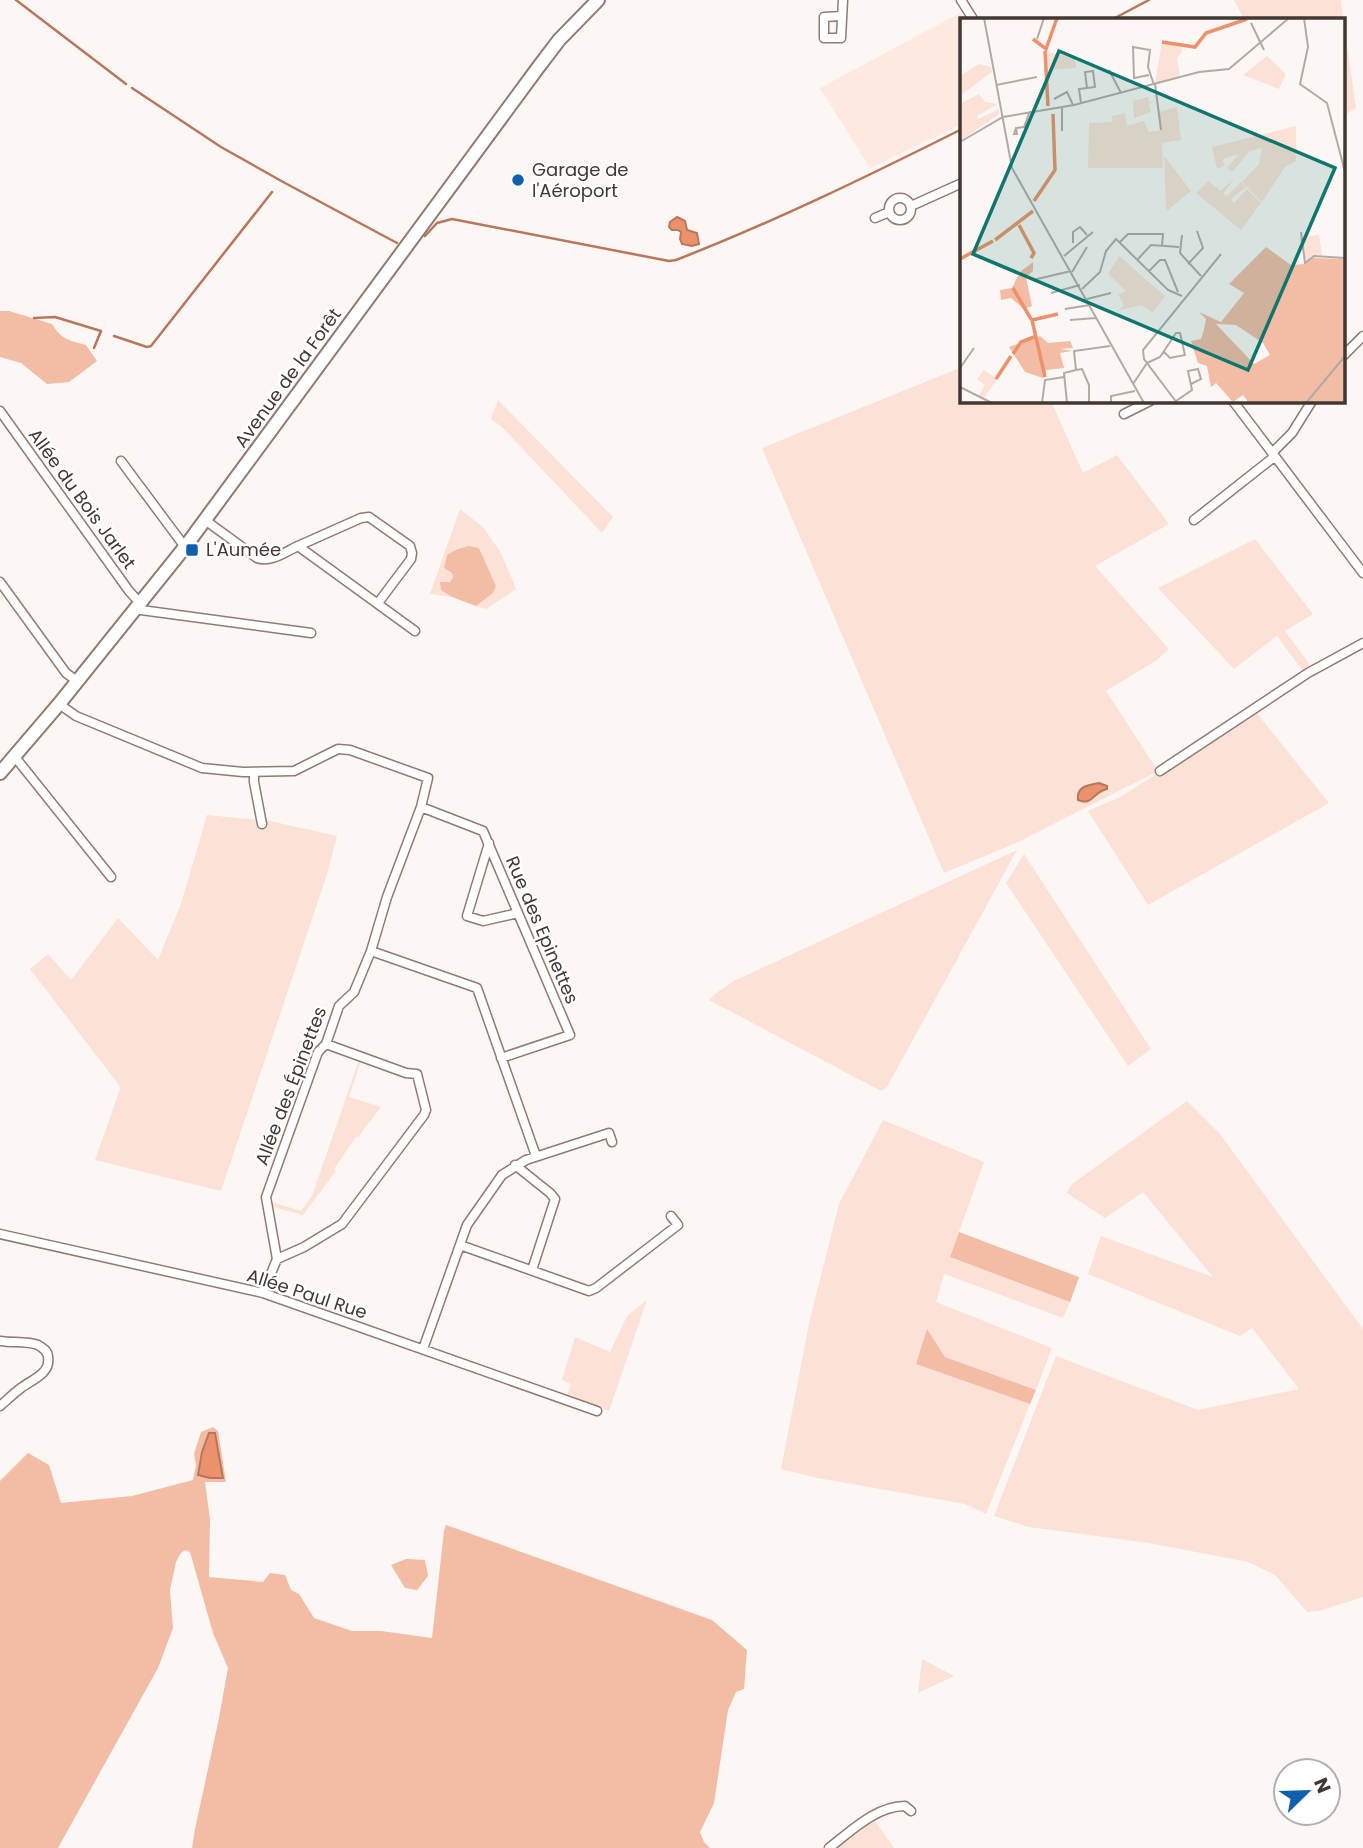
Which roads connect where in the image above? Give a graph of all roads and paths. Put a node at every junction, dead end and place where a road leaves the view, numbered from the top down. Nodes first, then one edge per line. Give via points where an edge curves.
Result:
1 (598, 0) edge
2 (843, 0) edge
3 (961, 0) edge
4 (842, 16) dead end
5 (972, 18) edge
6 (960, 184) edge
7 (911, 206) junction
8 (889, 212) junction
9 (875, 218) dead end
10 (1363, 336) edge
11 (1346, 353) edge
12 (1148, 402) edge
13 (1234, 402) edge
14 (1311, 402) edge
15 (0, 411) edge
16 (1124, 414) dead end
17 (1273, 455) junction
18 (121, 461) dead end
19 (205, 520) junction
20 (1194, 520) dead end
21 (298, 546) junction
22 (185, 547) junction
23 (1363, 573) edge
24 (0, 582) edge
25 (378, 603) junction
26 (139, 605) junction
27 (415, 631) dead end
28 (311, 633) dead end
29 (1363, 643) edge
30 (77, 681) junction
31 (60, 704) junction
32 (15, 757) junction
33 (1160, 771) dead end
34 (254, 772) junction
35 (0, 773) edge
36 (421, 807) junction
37 (262, 824) dead end
38 (489, 843) junction
39 (111, 877) dead end
40 (517, 913) junction
41 (371, 951) junction
42 (326, 1044) junction
43 (501, 1058) junction
44 (612, 1142) dead end
45 (536, 1156) junction
46 (515, 1165) junction
47 (671, 1216) dead end
48 (0, 1234) edge
49 (460, 1245) junction
50 (277, 1259) junction
51 (532, 1270) junction
52 (263, 1293) junction
53 (0, 1341) edge
54 (423, 1349) junction
55 (0, 1406) edge
56 (597, 1411) dead end
57 (911, 1811) dead end
58 (829, 1848) edge

1 - 19 main road, Avenue de la Forêt via 528,80
2 - 4 street
3 - 5 street
6 - 7 street
7 - 8 street via 904,199 895,199
7 - 8 street via 910,215 902,220
8 - 9 street
10 - 11 street
12 - 16 street
13 - 17 street
14 - 17 street
15 - 26 street, Allée du Bois Jarlet
17 - 20 street
17 - 23 street
18 - 22 street
19 - 21 street via 262,560
19 - 22 main road, Avenue de la Forêt
21 - 25 street
21 - 25 street via 369,517 410,546 411,559
22 - 26 main road, Avenue de la Forêt
24 - 30 street via 66,673
25 - 27 street
26 - 28 street via 141,610
26 - 30 main road, Avenue de la Forêt
29 - 33 street via 1308,673
30 - 31 main road, Avenue de la Forêt
31 - 32 main road, Avenue de la Forêt
31 - 34 street via 76,716 202,768
32 - 35 main road, Avenue de la Forêt
32 - 39 street
34 - 36 street, Allée des Épinettes via 294,771 338,749 350,750 428,778
34 - 37 street
36 - 38 street, Rue des Epinettes via 483,831
36 - 41 street, Allée des Épinettes
38 - 40 street, Rue des Epinettes
38 - 40 street via 467,916 483,920
40 - 43 street, Rue des Epinettes via 570,1035
41 - 42 street, Allée des Épinettes via 354,992 339,1006
41 - 43 street via 477,988
42 - 50 street, Allée des Épinettes via 318,1052 266,1197
42 - 50 street via 416,1074 426,1110 342,1224
43 - 45 street
44 - 45 street via 609,1133
45 - 46 street
46 - 49 street via 502,1175 467,1225
46 - 51 street via 555,1199
47 - 51 street via 678,1225 589,1291
48 - 52 street, Allée Paul Rue
49 - 51 street
49 - 54 street
50 - 52 street
52 - 54 street, Allée Paul Rue
53 - 55 street via 41,1346 49,1359 43,1373
54 - 56 street, Allée Paul Rue
57 - 58 street via 905,1806 884,1810

